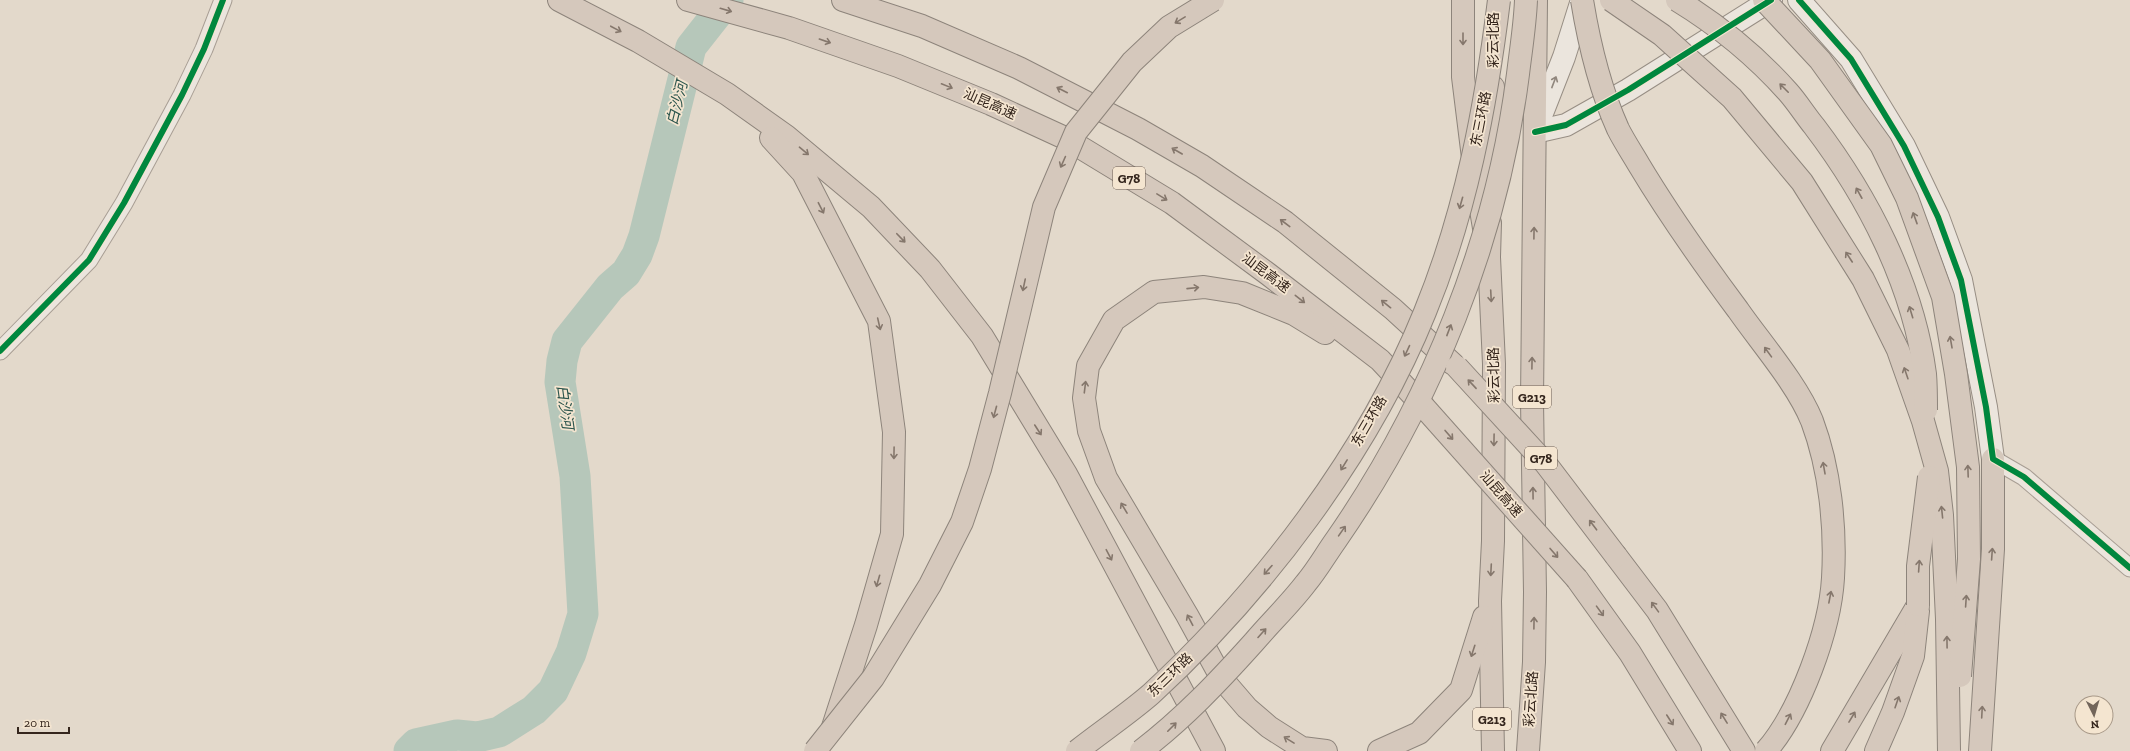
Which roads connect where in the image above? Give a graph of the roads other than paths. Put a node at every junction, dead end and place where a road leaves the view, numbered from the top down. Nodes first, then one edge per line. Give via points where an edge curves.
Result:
1 (223, 0) edge
2 (559, 0) edge
3 (688, 0) edge
4 (843, 0) edge
5 (1213, 0) edge
6 (1463, 0) edge
7 (1494, 0) edge
8 (1499, 0) edge
9 (1526, 0) edge
10 (1536, 0) edge
11 (1582, 0) edge
12 (1611, 0) edge
13 (1677, 0) edge
14 (1764, 0) edge
15 (1771, 0) edge
16 (1799, 0) edge
17 (740, 103) junction
18 (1535, 132) junction
19 (1489, 257) junction
20 (0, 350) edge
21 (1393, 374) junction
22 (1993, 459) junction
23 (2130, 568) edge
24 (1490, 601) junction
25 (1918, 605) junction
26 (1534, 662) junction
27 (1492, 686) junction
28 (833, 729) junction
29 (815, 751) edge
30 (1077, 751) edge
31 (1141, 751) edge
32 (1214, 751) edge
33 (1326, 751) edge
34 (1379, 751) edge
35 (1480, 751) edge
36 (1493, 751) edge
37 (1528, 751) edge
38 (1542, 751) edge
39 (1690, 751) edge
40 (1744, 751) edge
41 (1766, 751) edge
42 (1832, 751) edge
43 (1876, 751) edge
44 (1950, 751) edge
45 (1980, 751) edge

1 - 20 street via 182,95 124,203 89,260
2 -> 17 highway via 638,41
3 -> 21 highway, 汕昆高速 / G78 via 789,28 898,66 1065,138 1172,204 1380,360
40 -> 4 highway, G78, bridge via 1658,610 1546,464 1457,368 1393,309 1285,222 1202,166 1138,129 1019,68 922,26
5 -> 28 highway, bridge via 1170,27 1132,62 1076,132 1044,207 1000,393 980,469 962,522 930,585 873,678
6 -> 19 highway via 1463,77
7 - 19 highway, 彩云北路 / G213
8 -> 30 highway, 东三环路, bridge via 1483,116 1467,184 1425,312 1396,375 1343,467 1284,551 1208,637 1150,695
31 -> 9 highway, 东三环路, bridge via 1166,732 1228,671 1306,583 1367,495 1418,401 1448,334 1472,269 1499,180 1514,106
10 - 18 highway, 彩云北路
18 -> 11 street, G213 via 1564,57
41 -> 11 highway, bridge via 1779,736 1804,689 1823,634 1833,579 1832,516 1823,464 1811,420 1787,377 1670,215 1618,129 1600,79
44 -> 12 highway, bridge via 1942,515 1938,478 1923,422 1898,350 1863,279 1802,182 1732,98 1662,35
25 -> 13 highway, bridge via 1918,566 1929,478 1925,374 1912,315 1888,247 1858,189 1788,93 1741,46
44 -> 14 highway, bridge via 1961,672 1969,560 1968,466 1943,297 1907,198 1881,145 1820,60
15 - 18 street via 1628,90 1566,125
16 - 22 street via 1851,59 1904,146 1938,217 1961,280 1986,407
17 -> 28 highway via 803,173 879,321 894,432 892,534
17 -> 32 highway via 786,136 871,207 930,269 982,336 1066,474
26 -> 18 highway, 彩云北路 / G213 via 1532,401
19 -> 24 highway, 彩云北路 / G213 via 1494,364
33 -> 21 highway via 1302,748 1268,727 1247,708 1222,679 1106,478 1089,431 1084,398 1088,366 1114,320 1154,292 1204,287 1242,293 1294,314
21 -> 39 highway, 汕昆高速 / G78, bridge via 1577,580 1630,653
22 - 23 street via 2024,477
45 -> 22 highway via 1993,549
24 - 27 highway, 彩云北路 / G213
24 -> 34 highway via 1460,690 1419,733
42 -> 25 highway
43 -> 25 highway via 1913,656
26 - 37 highway, 彩云北路 / G213
26 - 38 highway
27 - 35 highway
27 - 36 highway, 彩云北路 / G213
28 - 29 highway, bridge

